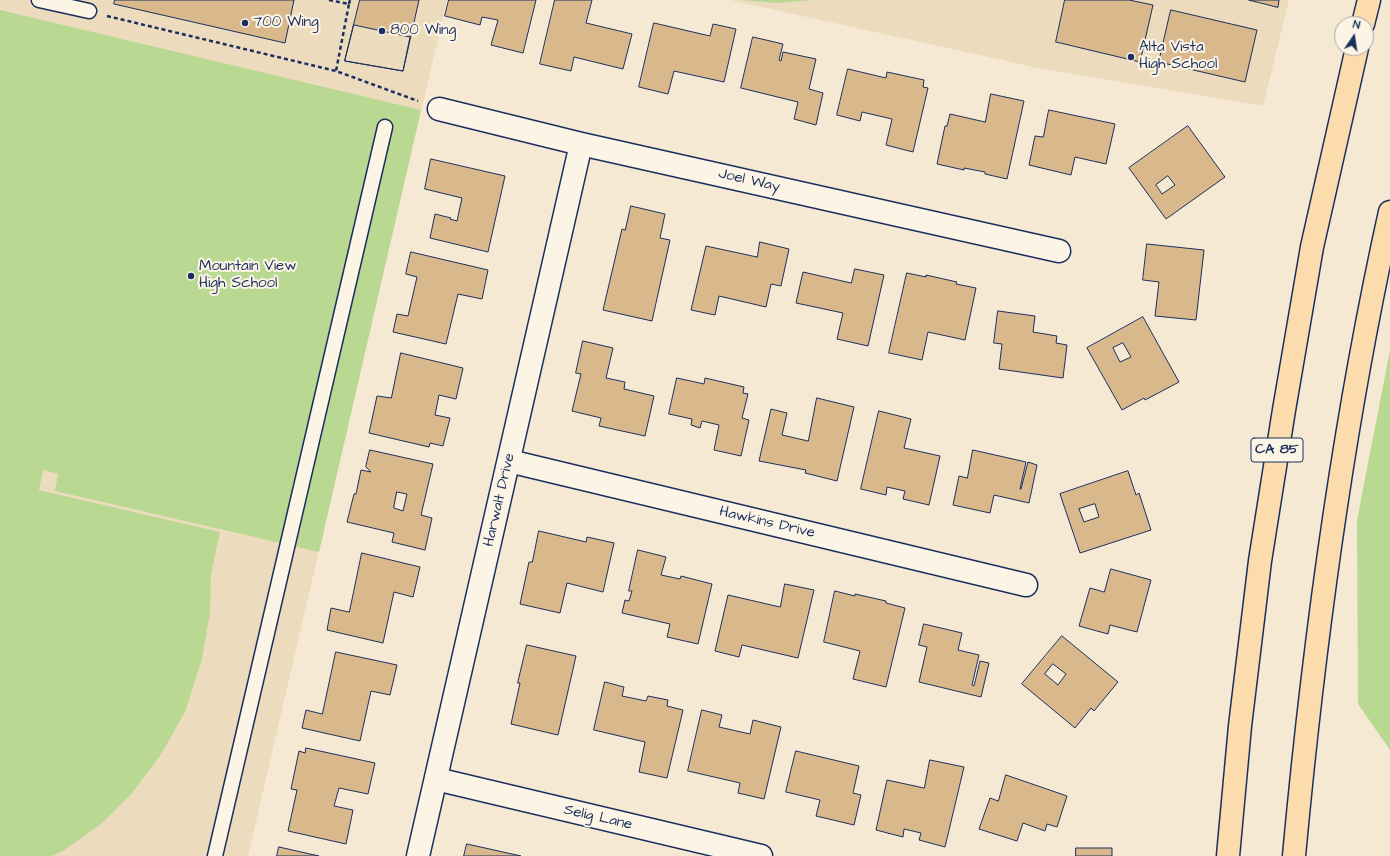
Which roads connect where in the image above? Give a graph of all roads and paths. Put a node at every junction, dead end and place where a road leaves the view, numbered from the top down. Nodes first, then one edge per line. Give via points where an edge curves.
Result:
1 (39, 0) edge
2 (329, 0) edge
3 (350, 0) edge
4 (1369, 0) edge
5 (349, 4) junction
6 (89, 11) joint
7 (1365, 16) edge
8 (1355, 56) edge
9 (336, 70) junction
10 (439, 109) joint
11 (385, 127) dead end
12 (581, 144) junction
13 (1390, 212) edge
14 (1059, 251) dead end
15 (508, 461) junction
16 (1026, 585) dead end
17 (436, 779) junction
18 (215, 856) edge
19 (418, 856) edge
20 (761, 856) edge
21 (1228, 856) edge
22 (1294, 856) edge

1 - 6 lane
2 - 5 path
3 - 5 path
4 - 7 highway
5 - 9 path
6 - 9 path
8 - 21 highway, CA 85 via 1312,247 1282,418 1260,562 1240,726
9 - 10 path
10 - 12 street, Joel Way
11 - 18 lane
12 - 14 street, Joel Way
12 - 15 street, Harwalt Drive
13 - 22 highway via 1351,415 1326,573 1305,734
15 - 16 street, Hawkins Drive
15 - 17 street, Harwalt Drive
17 - 19 street, Harwalt Drive
17 - 20 street, Selig Lane

